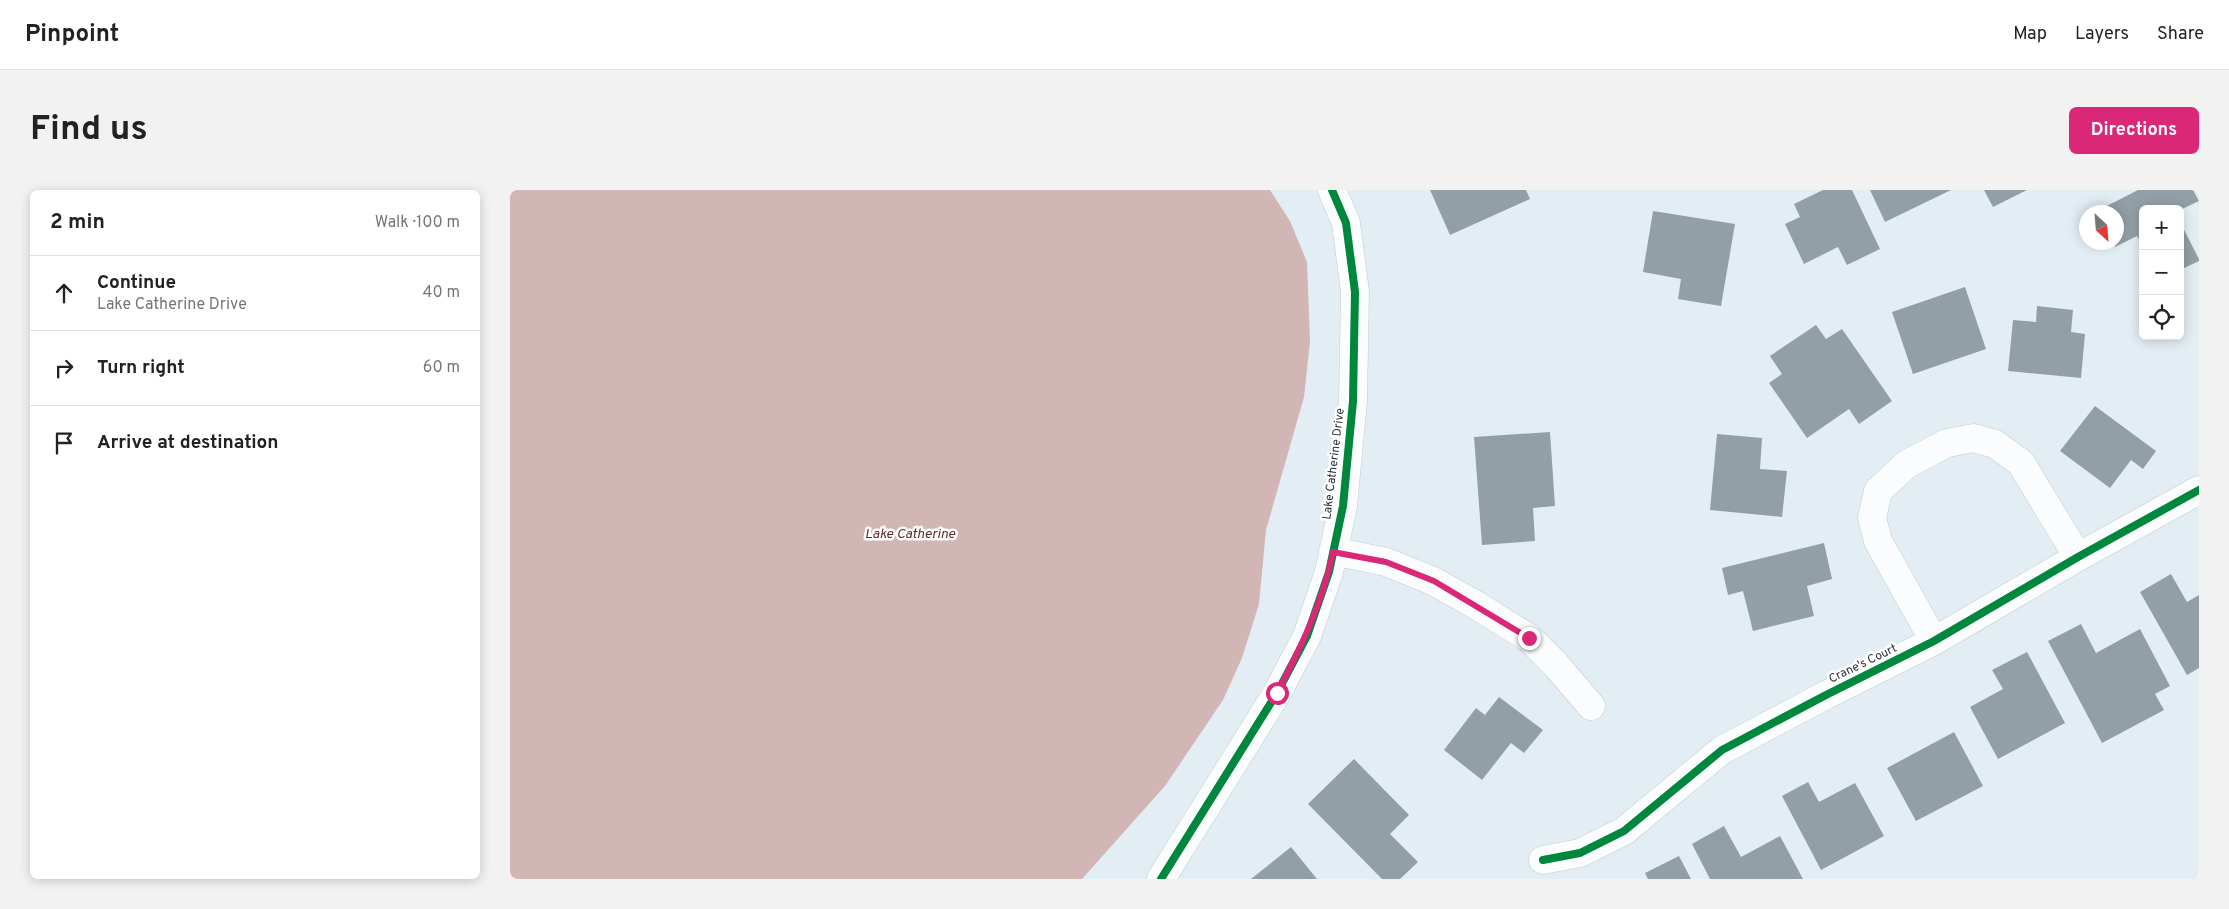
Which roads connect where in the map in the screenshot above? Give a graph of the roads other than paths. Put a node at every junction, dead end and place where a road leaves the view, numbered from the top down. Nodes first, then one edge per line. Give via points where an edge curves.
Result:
1 (1332, 190) edge
2 (2199, 490) edge
3 (1333, 552) junction
4 (2078, 557) junction
5 (1934, 641) junction
6 (1591, 706) dead end
7 (1543, 860) dead end
8 (1161, 879) edge

1 - 3 street, Lake Catherine Drive via 1346,223 1355,292 1353,401 1343,506
2 - 4 street, Crane's Court
3 - 6 street via 1386,562 1434,581 1476,605 1529,638
3 - 8 street, Lake Catherine Drive via 1307,636 1277,693
4 - 5 street, Crane's Court
4 - 5 street via 2021,463 1995,444 1974,438 1947,443 1907,464 1878,491 1872,518 1878,541
5 - 7 street, Crane's Court via 1722,750 1624,830 1580,853

